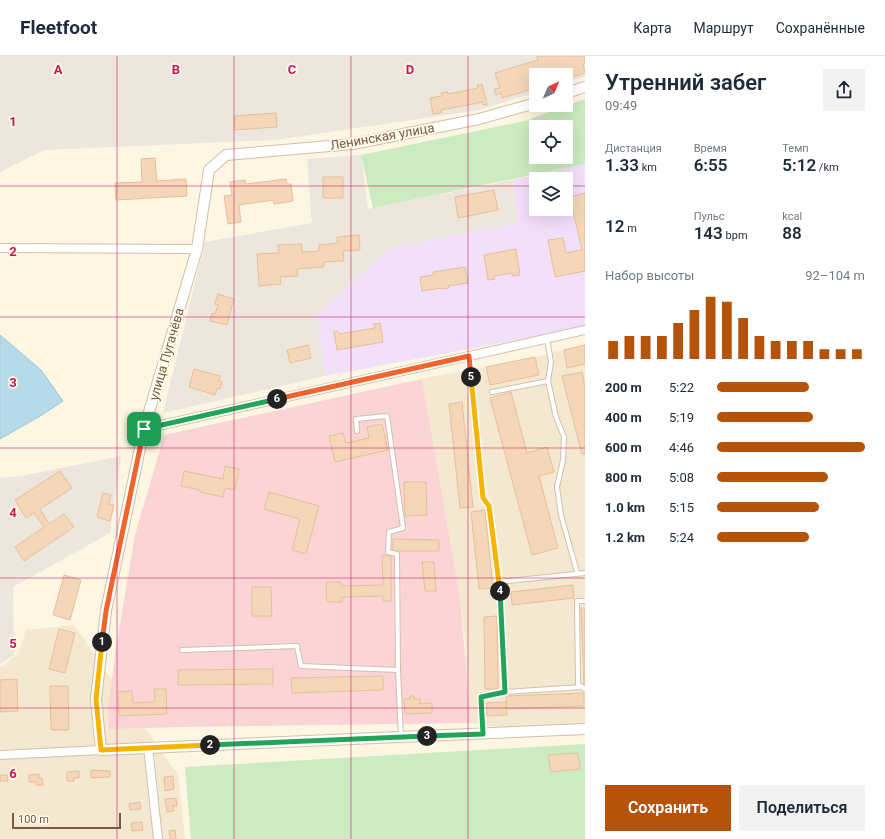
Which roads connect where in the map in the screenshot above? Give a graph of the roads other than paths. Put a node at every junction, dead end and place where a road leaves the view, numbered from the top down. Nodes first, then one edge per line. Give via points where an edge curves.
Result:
1 (585, 87) edge
2 (573, 91) edge
3 (529, 105) edge
4 (226, 155) joint
5 (0, 248) edge
6 (197, 249) junction
7 (585, 330) edge
8 (547, 339) junction
9 (469, 356) junction
10 (548, 381) junction
11 (492, 392) dead end
12 (144, 429) junction
13 (357, 431) dead end
14 (577, 572) junction
15 (585, 572) edge
16 (499, 582) junction
17 (585, 601) edge
18 (182, 650) dead end
19 (398, 670) junction
20 (583, 688) edge
21 (505, 692) junction
22 (585, 729) edge
23 (483, 734) junction
24 (402, 737) junction
25 (148, 747) junction
26 (101, 750) junction
27 (0, 755) edge
28 (158, 839) edge

1 - 2 street
3 - 4 street, Ленинская улица via 479,119 353,144
4 - 6 street, улица Пугачёва via 209,170
5 - 6 street
6 - 12 street, улица Пугачёва
7 - 8 street
8 - 9 street
8 - 10 lane via 551,362
9 - 12 street
9 - 16 lane via 483,498 489,506
10 - 11 lane
10 - 14 lane via 556,417 564,437 563,460 557,487 561,515
12 - 26 street, улица Пугачёва via 106,611 96,699
13 - 19 lane via 356,419 387,416 403,528 389,532 388,552 397,554
14 - 15 lane
14 - 16 lane
16 - 21 lane
17 - 20 lane via 578,601 578,684
18 - 19 lane via 297,646 301,666
19 - 24 lane
20 - 21 lane
21 - 23 lane via 481,697
22 - 23 street
23 - 24 street
24 - 25 street
25 - 26 street
25 - 28 street
26 - 27 street

